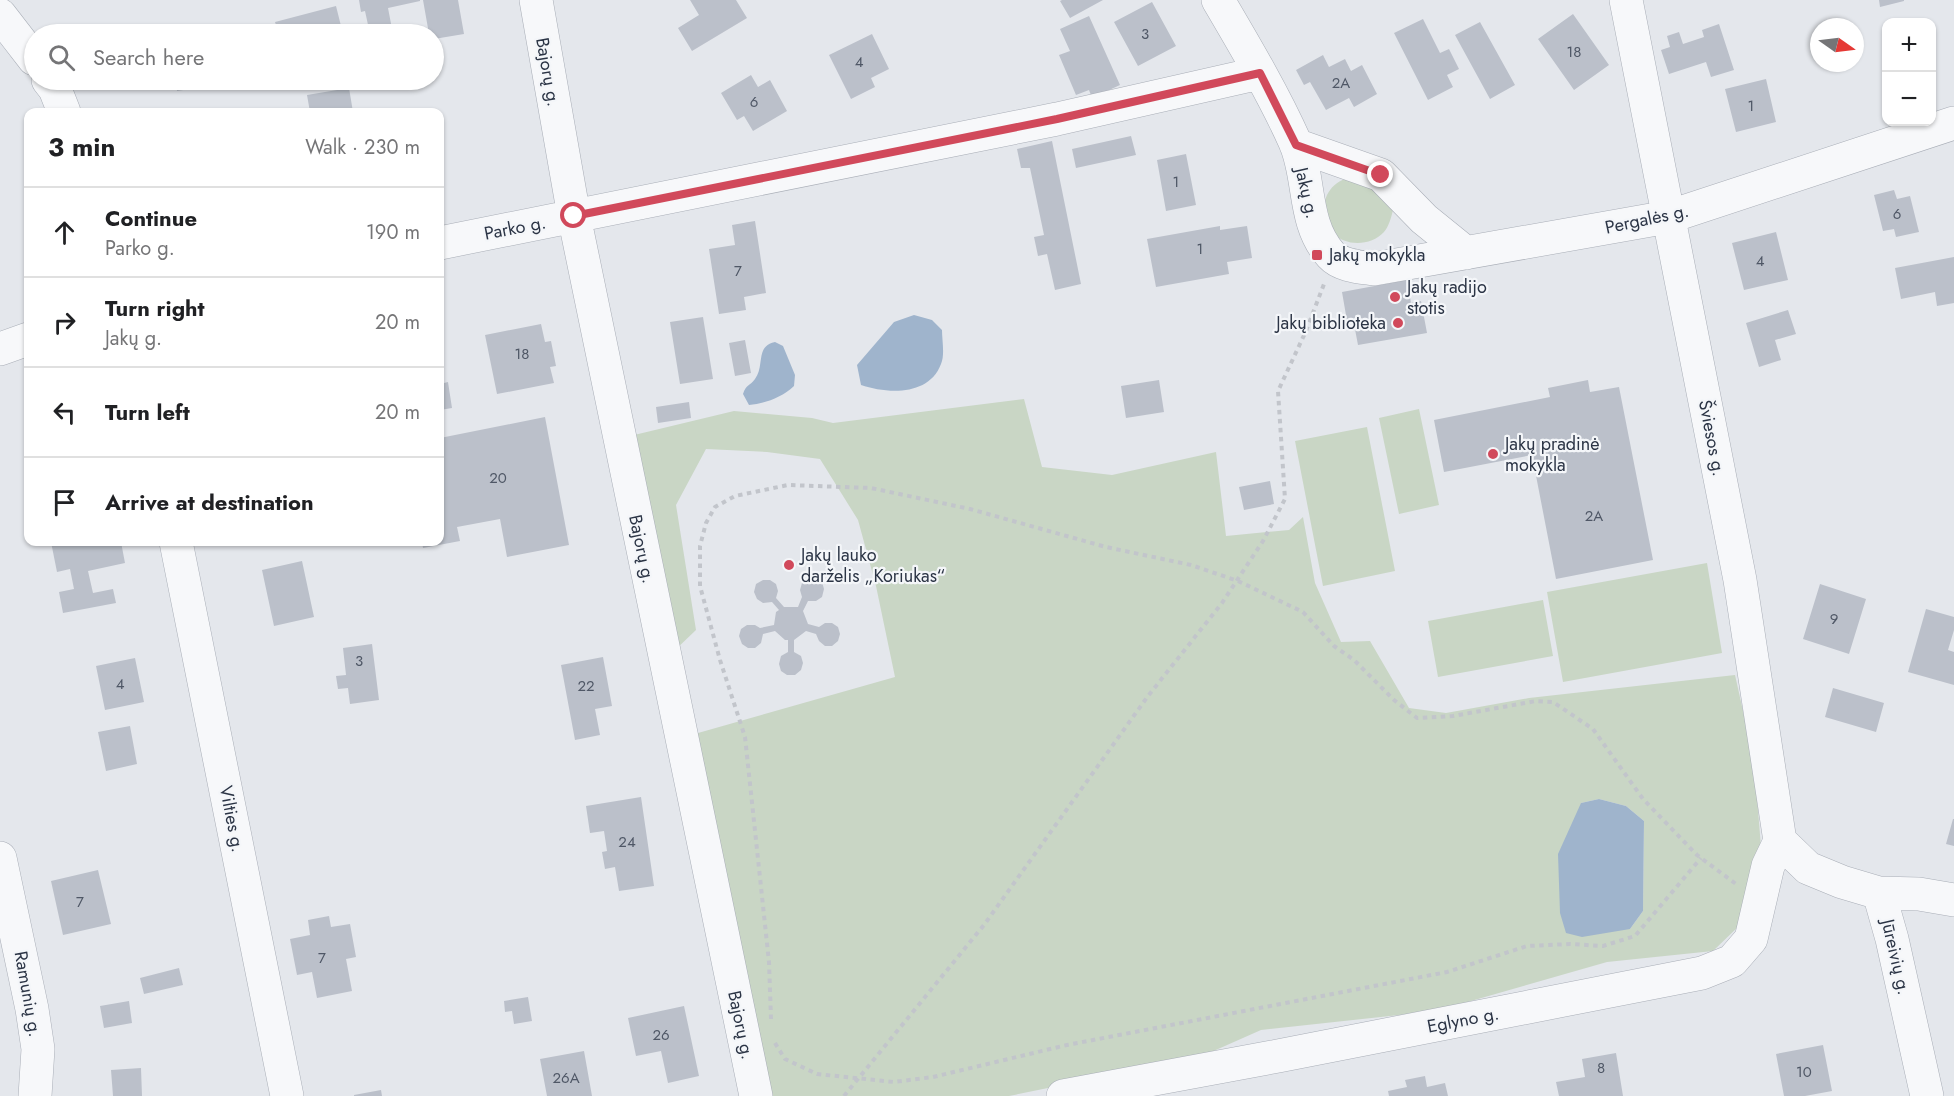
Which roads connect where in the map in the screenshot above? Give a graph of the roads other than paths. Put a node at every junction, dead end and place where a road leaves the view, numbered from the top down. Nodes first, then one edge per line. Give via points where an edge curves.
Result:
1 (536, 0) edge
2 (1218, 0) edge
3 (1626, 0) edge
4 (0, 15) edge
5 (24, 46) edge
6 (1260, 73) junction
7 (55, 90) edge
8 (62, 108) edge
9 (1954, 123) edge
10 (1296, 145) junction
11 (574, 216) junction
12 (1668, 217) junction
13 (444, 242) edge
14 (1466, 253) junction
15 (1333, 258) joint
16 (24, 340) edge
17 (0, 349) edge
18 (177, 546) edge
19 (1780, 841) junction
20 (0, 858) edge
21 (1879, 893) junction
22 (1954, 900) edge
23 (35, 1096) edge
24 (287, 1096) edge
25 (756, 1096) edge
26 (1063, 1096) edge
27 (1927, 1096) edge

1 - 11 street, Bajorų g.
2 - 6 street, Jakų g.
3 - 12 street, Šviesos g.
4 - 5 street
6 - 10 street, Jakų g.
6 - 11 street, Parko g. via 1057,119
7 - 8 street
9 - 12 street, Pergalės g.
10 - 14 street via 1381,175 1424,219
10 - 15 street, Jakų g. via 1314,226
11 - 13 street, Parko g.
11 - 25 street, Bajorų g.
12 - 14 street, Pergalės g.
12 - 19 street, Šviesos g. via 1740,580
14 - 15 street, Pergalės g. via 1374,269
16 - 17 street
18 - 24 street, Vilties g.
19 - 21 street via 1808,868
19 - 26 street, Eglyno g. via 1768,866 1751,939 1732,961 1702,973
20 - 23 street, Ramunių g. via 38,1048
21 - 22 street
21 - 27 street, Jūreivių g. via 1893,939

